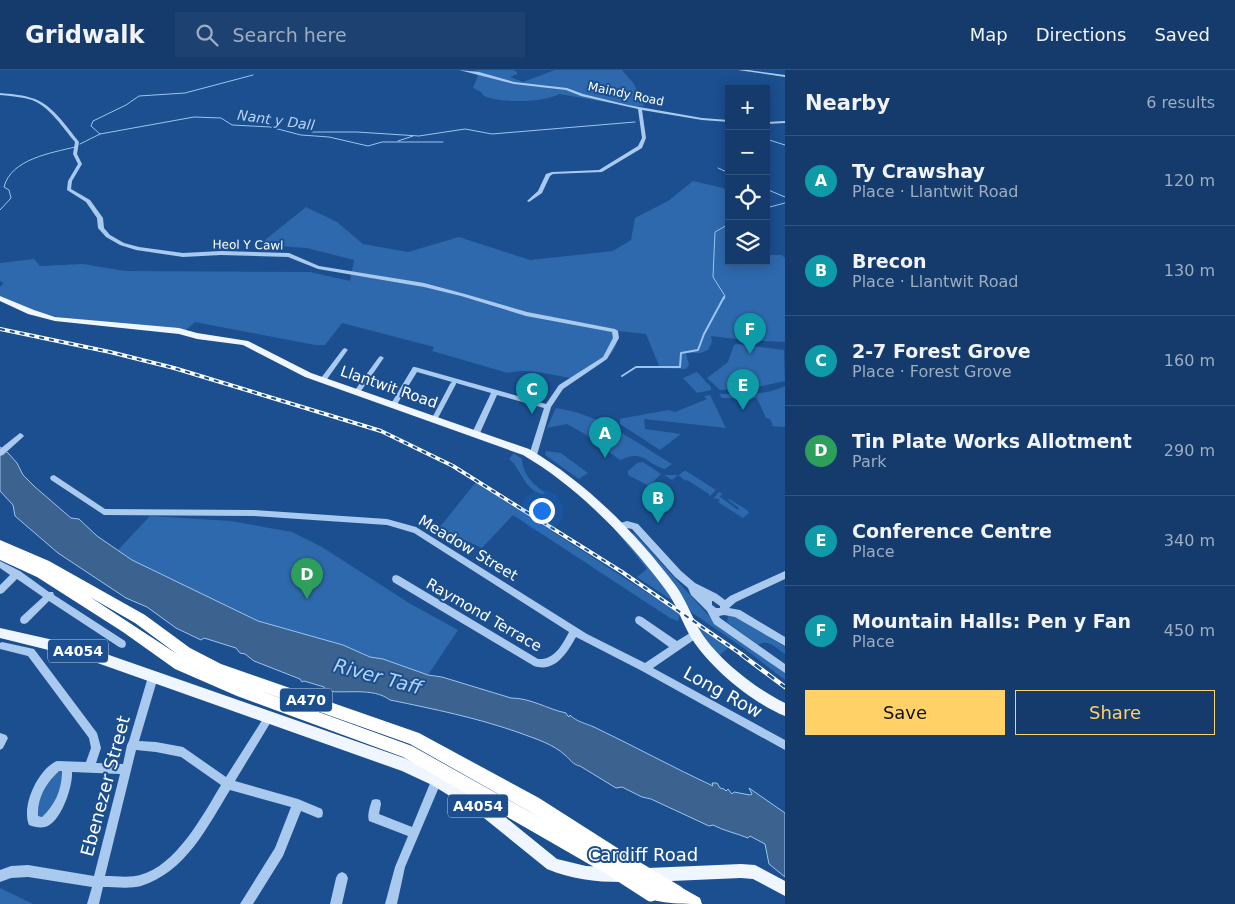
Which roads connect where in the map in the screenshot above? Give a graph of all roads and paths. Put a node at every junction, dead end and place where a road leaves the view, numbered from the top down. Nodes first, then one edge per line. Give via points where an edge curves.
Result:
1 (461, 70) edge
2 (740, 70) edge
3 (785, 76) edge
4 (0, 94) edge
5 (640, 108) junction
6 (725, 121) edge
7 (785, 122) edge
8 (770, 123) edge
9 (529, 201) dead end
10 (0, 298) edge
11 (345, 350) dead end
12 (380, 358) dead end
13 (323, 380) junction
14 (453, 384) dead end
15 (495, 391) junction
16 (357, 392) junction
17 (394, 404) junction
18 (548, 406) junction
19 (434, 418) junction
20 (476, 433) junction
21 (20, 436) dead end
22 (0, 453) edge
23 (533, 455) junction
24 (54, 478) dead end
25 (620, 526) junction
26 (0, 545) edge
27 (0, 554) edge
28 (0, 564) edge
29 (18, 574) junction
30 (785, 575) edge
31 (396, 579) dead end
32 (692, 586) junction
33 (0, 590) edge
34 (50, 596) junction
35 (715, 598) junction
36 (733, 599) junction
37 (708, 607) junction
38 (723, 610) junction
39 (24, 620) dead end
40 (639, 620) dead end
41 (724, 626) junction
42 (574, 631) junction
43 (695, 634) junction
44 (1, 640) edge
45 (785, 642) edge
46 (122, 644) dead end
47 (677, 647) junction
48 (645, 668) junction
49 (785, 668) edge
50 (153, 677) junction
51 (780, 708) edge
52 (269, 718) junction
53 (785, 718) edge
54 (0, 738) edge
55 (0, 745) edge
56 (785, 745) edge
57 (132, 746) junction
58 (67, 767) junction
59 (90, 768) junction
60 (126, 768) junction
61 (437, 780) junction
62 (228, 784) junction
63 (298, 804) junction
64 (376, 804) dead end
65 (318, 813) dead end
66 (414, 833) junction
67 (607, 858) junction
68 (0, 876) edge
69 (342, 878) dead end
70 (98, 882) junction
71 (785, 889) edge
72 (673, 898) edge
73 (93, 904) edge
74 (246, 904) edge
75 (336, 904) edge
76 (391, 904) edge
77 (694, 904) edge

1 - 5 street, Maindy Road via 514,83 567,89
2 - 3 street
4 - 18 street, Heol Y Cawl via 40,102 61,121 77,142 74,154 80,164 70,181 69,190 88,201 100,218 101,228 122,244 149,252 183,255 289,255 318,267 424,285 526,314 615,331 616,338 604,358 561,387
5 - 6 street, Maindy Road
5 - 9 street via 644,138 640,147 600,171 552,173 540,192
7 - 8 street
10 - 13 main road, Llantwit Road via 55,319 179,331 246,343 286,365
11 - 13 street
12 - 16 street
13 - 16 main road, Llantwit Road
14 - 19 street
15 - 17 street via 415,369
15 - 18 street
15 - 20 street
16 - 17 main road, Llantwit Road
17 - 19 main road, Llantwit Road
18 - 23 street
19 - 20 main road, Llantwit Road
20 - 23 main road, Llantwit Road
21 - 22 street
23 - 25 main road, Llantwit Road via 559,472
24 - 42 street, Meadow Street via 104,512 254,514 387,522 416,530
25 - 32 street via 635,526
25 - 43 main road, Llantwit Road via 679,598
26 - 67 highway, A470 via 45,565 140,619 185,652 218,669 414,738 533,804
27 - 67 highway, A470 via 41,573 180,664 237,689 407,751
28 - 29 street
29 - 33 street
29 - 34 street
30 - 36 street
31 - 42 street, Raymond Terrace via 537,663 552,662
32 - 35 street
32 - 37 street
34 - 39 street
34 - 46 street
35 - 36 street
35 - 37 street via 708,599
35 - 38 street
36 - 38 street
37 - 38 street via 717,613
37 - 41 street
38 - 41 street
38 - 45 street via 737,613
40 - 47 street
41 - 49 street
42 - 48 street, Meadow Street
43 - 47 street
43 - 51 main road, Llantwit Road via 721,663
44 - 50 main road, A4054 via 66,648
44 - 59 street via 31,652 94,736 96,748
47 - 48 street
48 - 56 street, Long Row
50 - 52 main road, A4054
50 - 57 street, Ebenezer Street
51 - 53 main road, Llantwit Road
52 - 61 main road, Cardiff Road / A4054 via 353,746
52 - 62 street
54 - 55 street via 3,738
57 - 60 street, Ebenezer Street
57 - 62 street via 183,752
58 - 58 street via 69,778 54,815 44,822 34,821 30,812 46,775 57,766
58 - 59 street
59 - 60 street
60 - 70 street, Ebenezer Street
61 - 66 street
61 - 71 main road, Cardiff Road / A4054 via 484,810 535,852 562,869 594,875 754,872
62 - 63 street
62 - 70 street via 193,840 168,866 139,881
63 - 65 street
63 - 74 street via 279,852
64 - 66 street via 373,817
66 - 76 street via 400,866
67 - 72 highway, A470, bridge
67 - 72 highway, A470, bridge via 651,894
68 - 70 street via 28,871
69 - 75 street
70 - 73 street, Ebenezer Street
72 - 77 highway, A470

